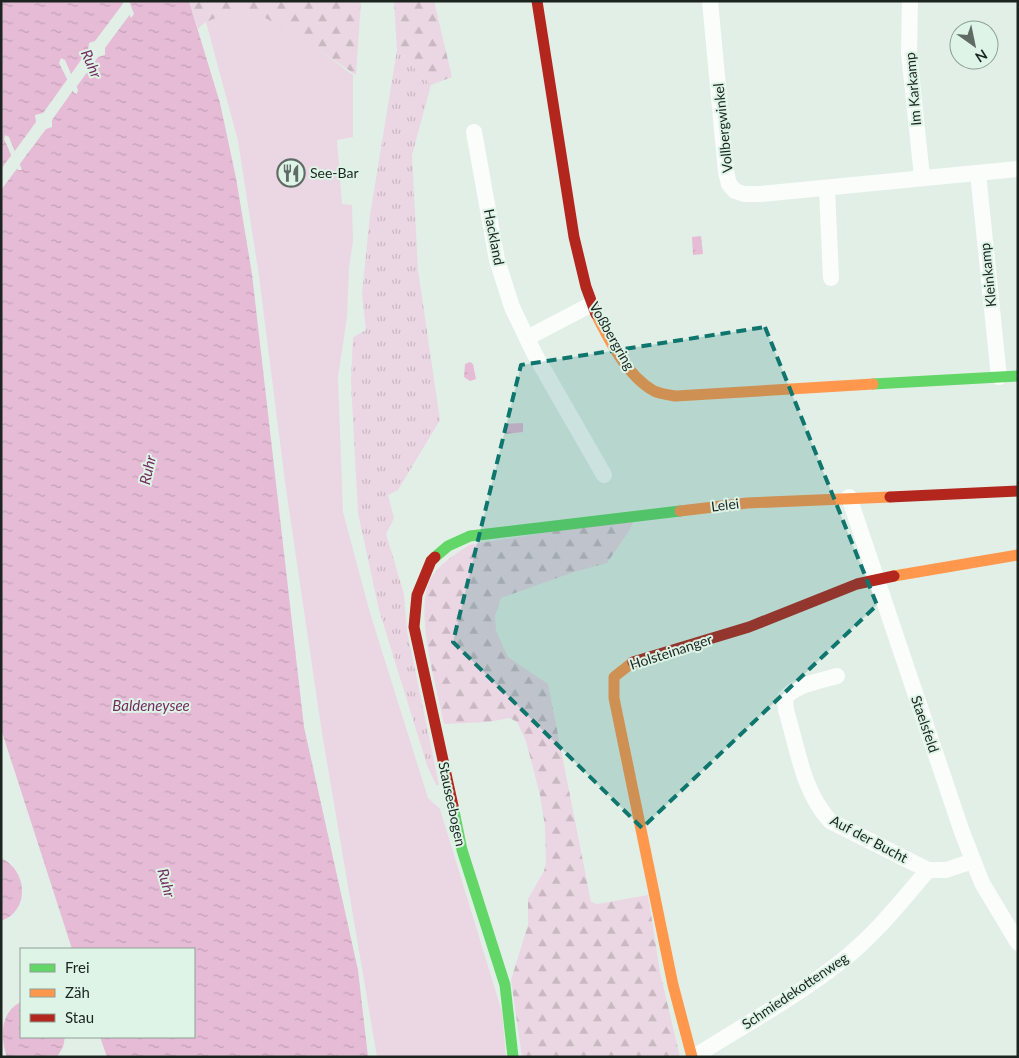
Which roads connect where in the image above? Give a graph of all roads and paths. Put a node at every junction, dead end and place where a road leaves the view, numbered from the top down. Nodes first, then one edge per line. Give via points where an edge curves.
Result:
1 (537, 1) edge
2 (710, 1) edge
3 (910, 1) edge
4 (474, 132) dead end
5 (1018, 169) edge
6 (978, 173) junction
7 (922, 177) junction
8 (827, 189) junction
9 (831, 278) dead end
10 (592, 304) junction
11 (527, 338) junction
12 (1018, 376) edge
13 (999, 377) junction
14 (604, 475) dead end
15 (1018, 491) edge
16 (849, 498) junction
17 (439, 553) joint
18 (1018, 555) edge
19 (877, 579) junction
20 (837, 676) dead end
21 (973, 861) junction
22 (928, 870) junction
23 (1018, 943) edge
24 (513, 1057) edge
25 (693, 1057) edge

1 - 10 street, Voßbergring via 576,248
2 - 8 street, Vollbergwinkel via 729,184 744,194
3 - 7 street, Im Karkamp via 909,53
4 - 11 street, Hackland via 497,260 512,307
5 - 6 street, Vollbergwinkel
6 - 7 street, Vollbergwinkel
6 - 13 street, Kleinkamp
7 - 8 street, Vollbergwinkel
8 - 9 street
10 - 11 street
10 - 13 street, Voßbergring via 629,367 647,386 665,395
11 - 14 street, Hackland
12 - 13 street, Voßbergring
15 - 16 street, Lelei
16 - 17 street, Lelei via 747,503 510,529 464,537
16 - 19 street, Staelsfeld
17 - 24 street, Stauseebogen via 427,569 420,587 414,608 414,627 462,850 505,986
18 - 19 street, Holsteinanger
19 - 21 street, Staelsfeld
19 - 25 street, Holsteinanger via 749,627 635,660 614,677 614,698 673,985
20 - 22 street, Auf der Bucht via 799,687 785,698 805,783 830,822
21 - 22 street via 946,870
21 - 23 street, Staelsfeld via 982,883
22 - 25 street, Schmiedekottenweg via 864,941 839,963 780,1004

